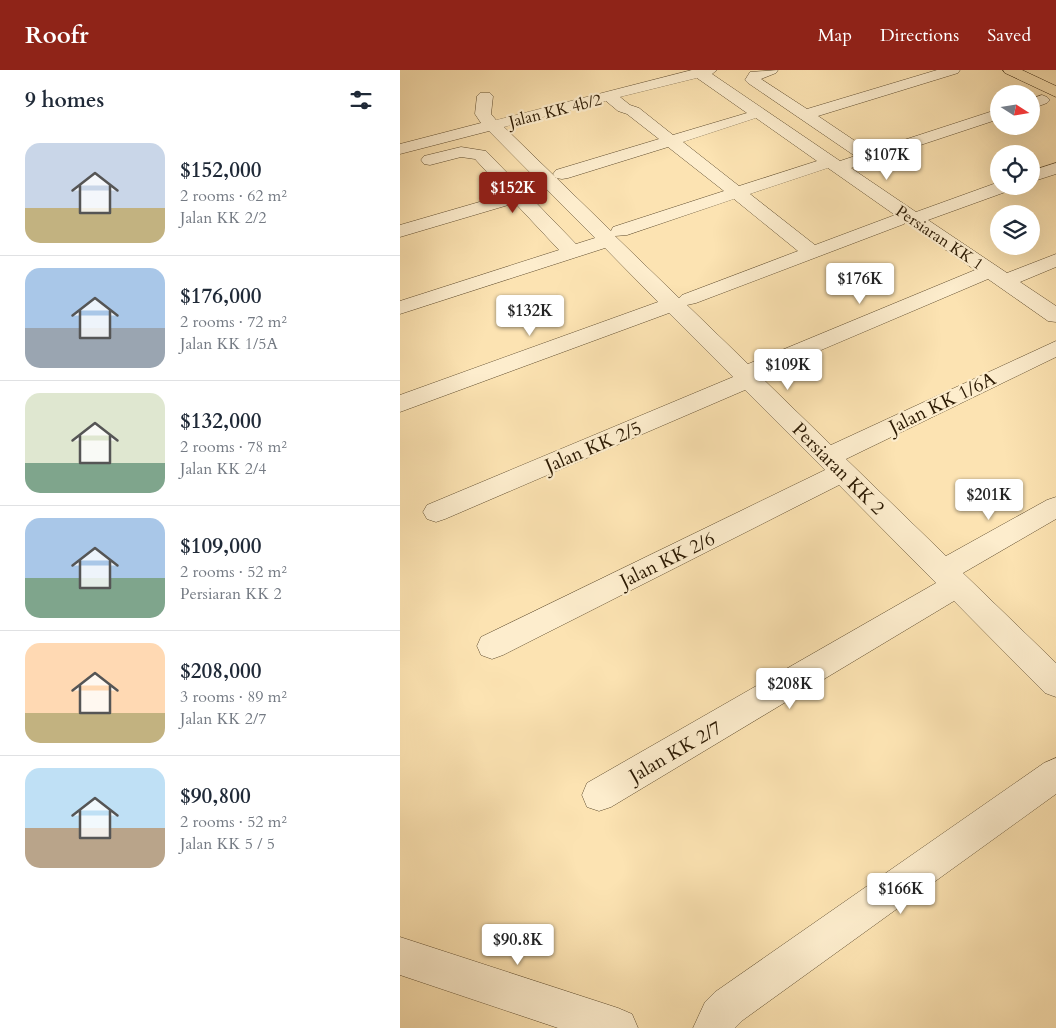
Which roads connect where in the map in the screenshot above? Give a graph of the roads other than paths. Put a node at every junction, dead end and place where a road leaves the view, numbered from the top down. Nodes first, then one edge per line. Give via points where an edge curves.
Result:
1 (770, 70) edge
2 (953, 70) edge
3 (1010, 70) edge
4 (1032, 70) edge
5 (705, 71) edge
6 (1056, 82) edge
7 (1056, 92) edge
8 (485, 96) dead end
9 (612, 108) junction
10 (804, 115) junction
11 (749, 117) dead end
12 (990, 117) edge
13 (493, 126) junction
14 (634, 135) dead end
15 (670, 141) junction
16 (649, 147) junction
17 (400, 149) edge
18 (868, 157) junction
19 (664, 159) dead end
20 (418, 163) dead end
21 (834, 164) junction
22 (1056, 168) edge
23 (1040, 174) edge
24 (555, 177) junction
25 (700, 188) dead end
26 (990, 191) edge
27 (737, 193) junction
28 (516, 194) junction
29 (714, 200) junction
30 (906, 220) junction
31 (400, 231) edge
32 (614, 236) junction
33 (572, 252) junction
34 (812, 252) junction
35 (1056, 260) edge
36 (997, 276) junction
37 (681, 301) junction
38 (400, 308) edge
39 (1056, 316) edge
40 (1056, 348) edge
41 (746, 376) junction
42 (400, 404) edge
43 (835, 464) junction
44 (1056, 507) edge
45 (436, 512) dead end
46 (950, 578) junction
47 (492, 646) dead end
48 (1056, 683) edge
49 (1056, 774) edge
50 (599, 795) dead end
51 (401, 960) edge
52 (618, 1028) edge
53 (713, 1028) edge

1 - 10 street via 752,78
2 - 10 street
3 - 7 main road
4 - 6 main road
5 - 9 street, Jalan KK 4b/2
5 - 21 street, Persiaran KK 1
8 - 13 street via 484,116
9 - 13 street, Jalan KK 4b/2
9 - 15 street via 633,111
10 - 18 street
11 - 15 street
12 - 18 street
13 - 17 street, Jalan KK 4b/2
13 - 24 street, Persiaran KK 2
14 - 16 street
15 - 16 street
15 - 27 street
16 - 19 street
16 - 24 street
18 - 21 street
20 - 28 street via 468,152 480,155
21 - 27 street
21 - 30 street, Persiaran KK 1
22 - 23 street
24 - 28 street
24 - 32 street, Persiaran KK 2
25 - 29 street
26 - 30 street
27 - 29 street
27 - 34 street
28 - 31 street
28 - 33 street
29 - 32 street
30 - 34 street
30 - 36 street, Persiaran KK 1
32 - 33 street
32 - 37 street, Persiaran KK 2
33 - 38 street
34 - 37 street
35 - 36 street, Jalan KK 2/5
36 - 39 street, Persiaran KK 1
36 - 41 street, Jalan KK 2/5
37 - 41 street, Persiaran KK 2
37 - 42 street
40 - 43 street, Jalan KK 1/6A
41 - 43 street, Persiaran KK 2
41 - 45 street, Jalan KK 2/5
43 - 46 street, Persiaran KK 2
43 - 47 street, Jalan KK 2/6
44 - 46 street, Jalan KK 2/7
46 - 48 street, Persiaran KK 2
46 - 50 street, Jalan KK 2/7
49 - 53 street via 729,1006
51 - 52 street

